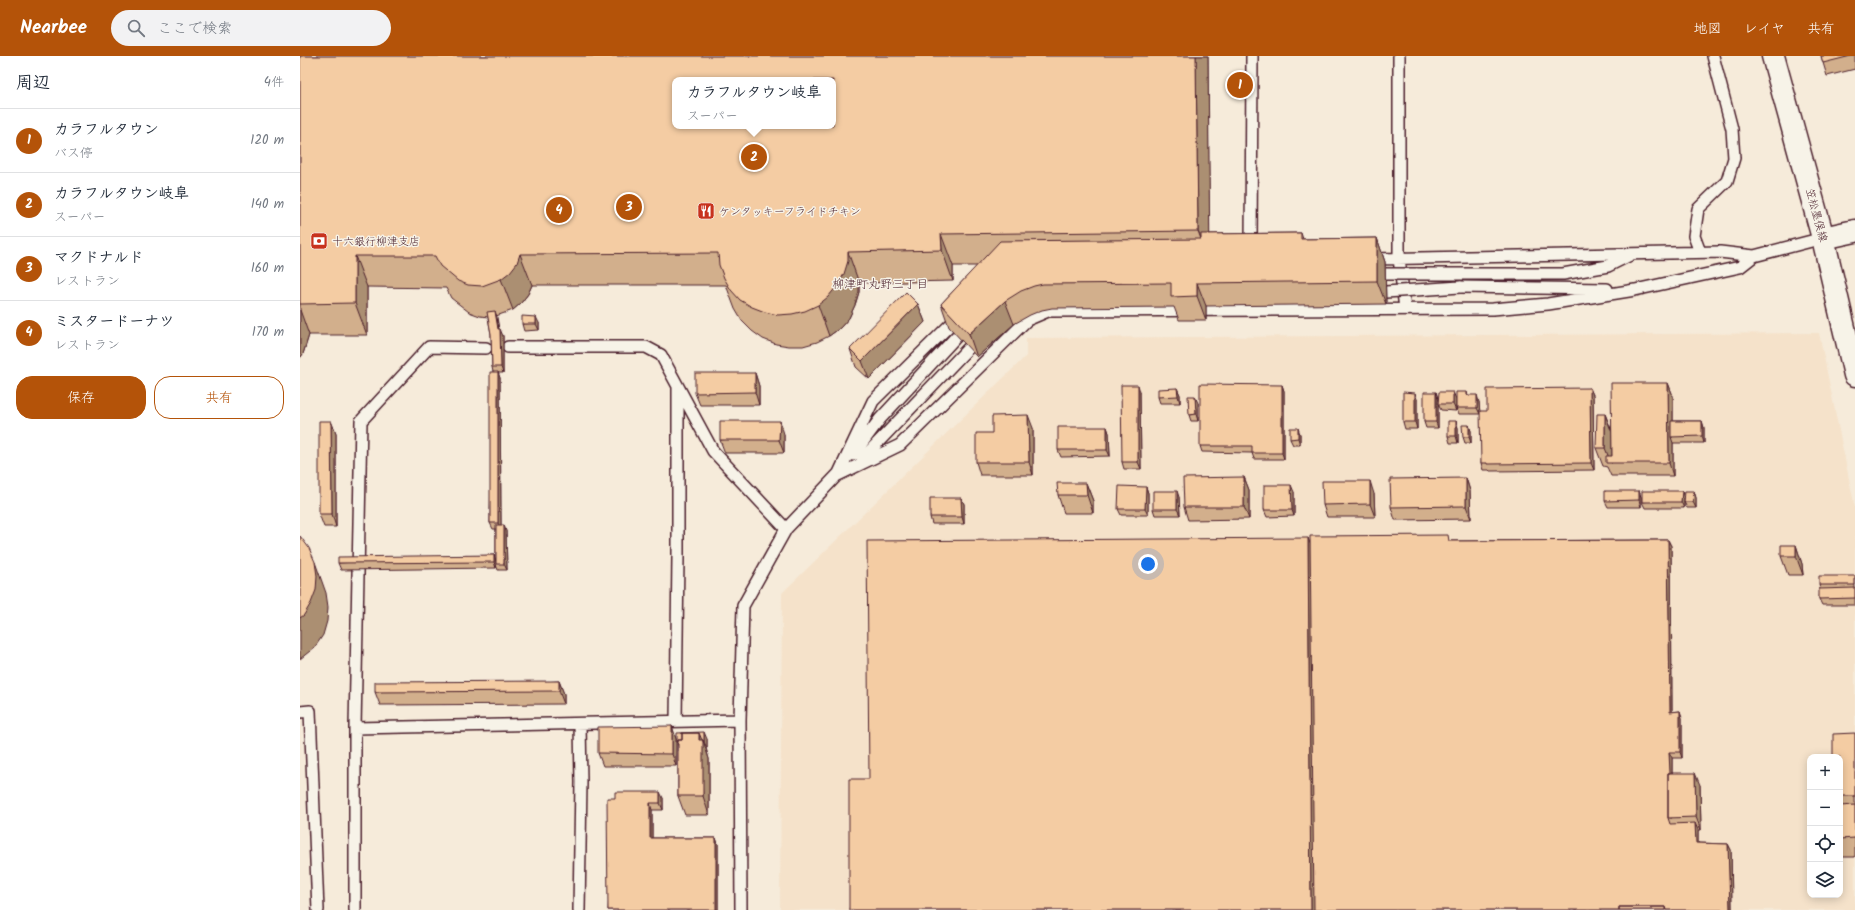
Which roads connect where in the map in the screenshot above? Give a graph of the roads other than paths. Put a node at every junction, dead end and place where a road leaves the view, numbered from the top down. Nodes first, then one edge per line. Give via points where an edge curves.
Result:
1 (1252, 56) edge
2 (1399, 56) edge
3 (1713, 56) edge
4 (1773, 56) edge
5 (1855, 231) edge
6 (1823, 238) junction
7 (1636, 252) junction
8 (1700, 252) junction
9 (1754, 256) junction
10 (1399, 258) junction
11 (1360, 259) edge
12 (1251, 261) edge
13 (1378, 274) edge
14 (1635, 290) junction
15 (1362, 294) edge
16 (1405, 309) junction
17 (990, 329) edge
18 (508, 347) dead end
19 (486, 348) dead end
20 (1855, 375) edge
21 (678, 388) junction
22 (857, 465) junction
23 (838, 475) junction
24 (786, 529) junction
25 (300, 712) edge
26 (740, 720) junction
27 (676, 721) junction
28 (580, 724) junction
29 (355, 728) junction
30 (318, 910) edge
31 (355, 910) edge
32 (579, 910) edge
33 (741, 910) edge

1 - 12 lane
2 - 10 lane
3 - 8 lane via 1732,129 1734,158 1727,181 1698,209 1694,236
4 - 6 main road, 笠松墨俣線
5 - 6 main road
6 - 9 lane
6 - 20 main road, 笠松墨俣線
7 - 8 lane
7 - 10 lane
7 - 13 lane, bridge via 1608,266 1563,274
8 - 9 lane
9 - 14 lane via 1740,267
10 - 11 lane
10 - 16 lane
14 - 15 lane, bridge via 1460,287
14 - 16 lane via 1548,304 1493,309
16 - 22 lane via 1048,311 1027,320 900,445
17 - 22 lane via 936,381
18 - 21 lane via 646,347 661,355
19 - 29 lane via 429,348 361,422
21 - 24 lane via 713,451
21 - 27 lane
22 - 23 lane
23 - 23 lane via 880,419 972,312 873,401
23 - 24 lane
24 - 26 lane via 743,606
25 - 30 lane via 310,712
26 - 27 lane
26 - 33 lane
27 - 28 lane
28 - 29 lane
28 - 32 lane
29 - 31 lane

